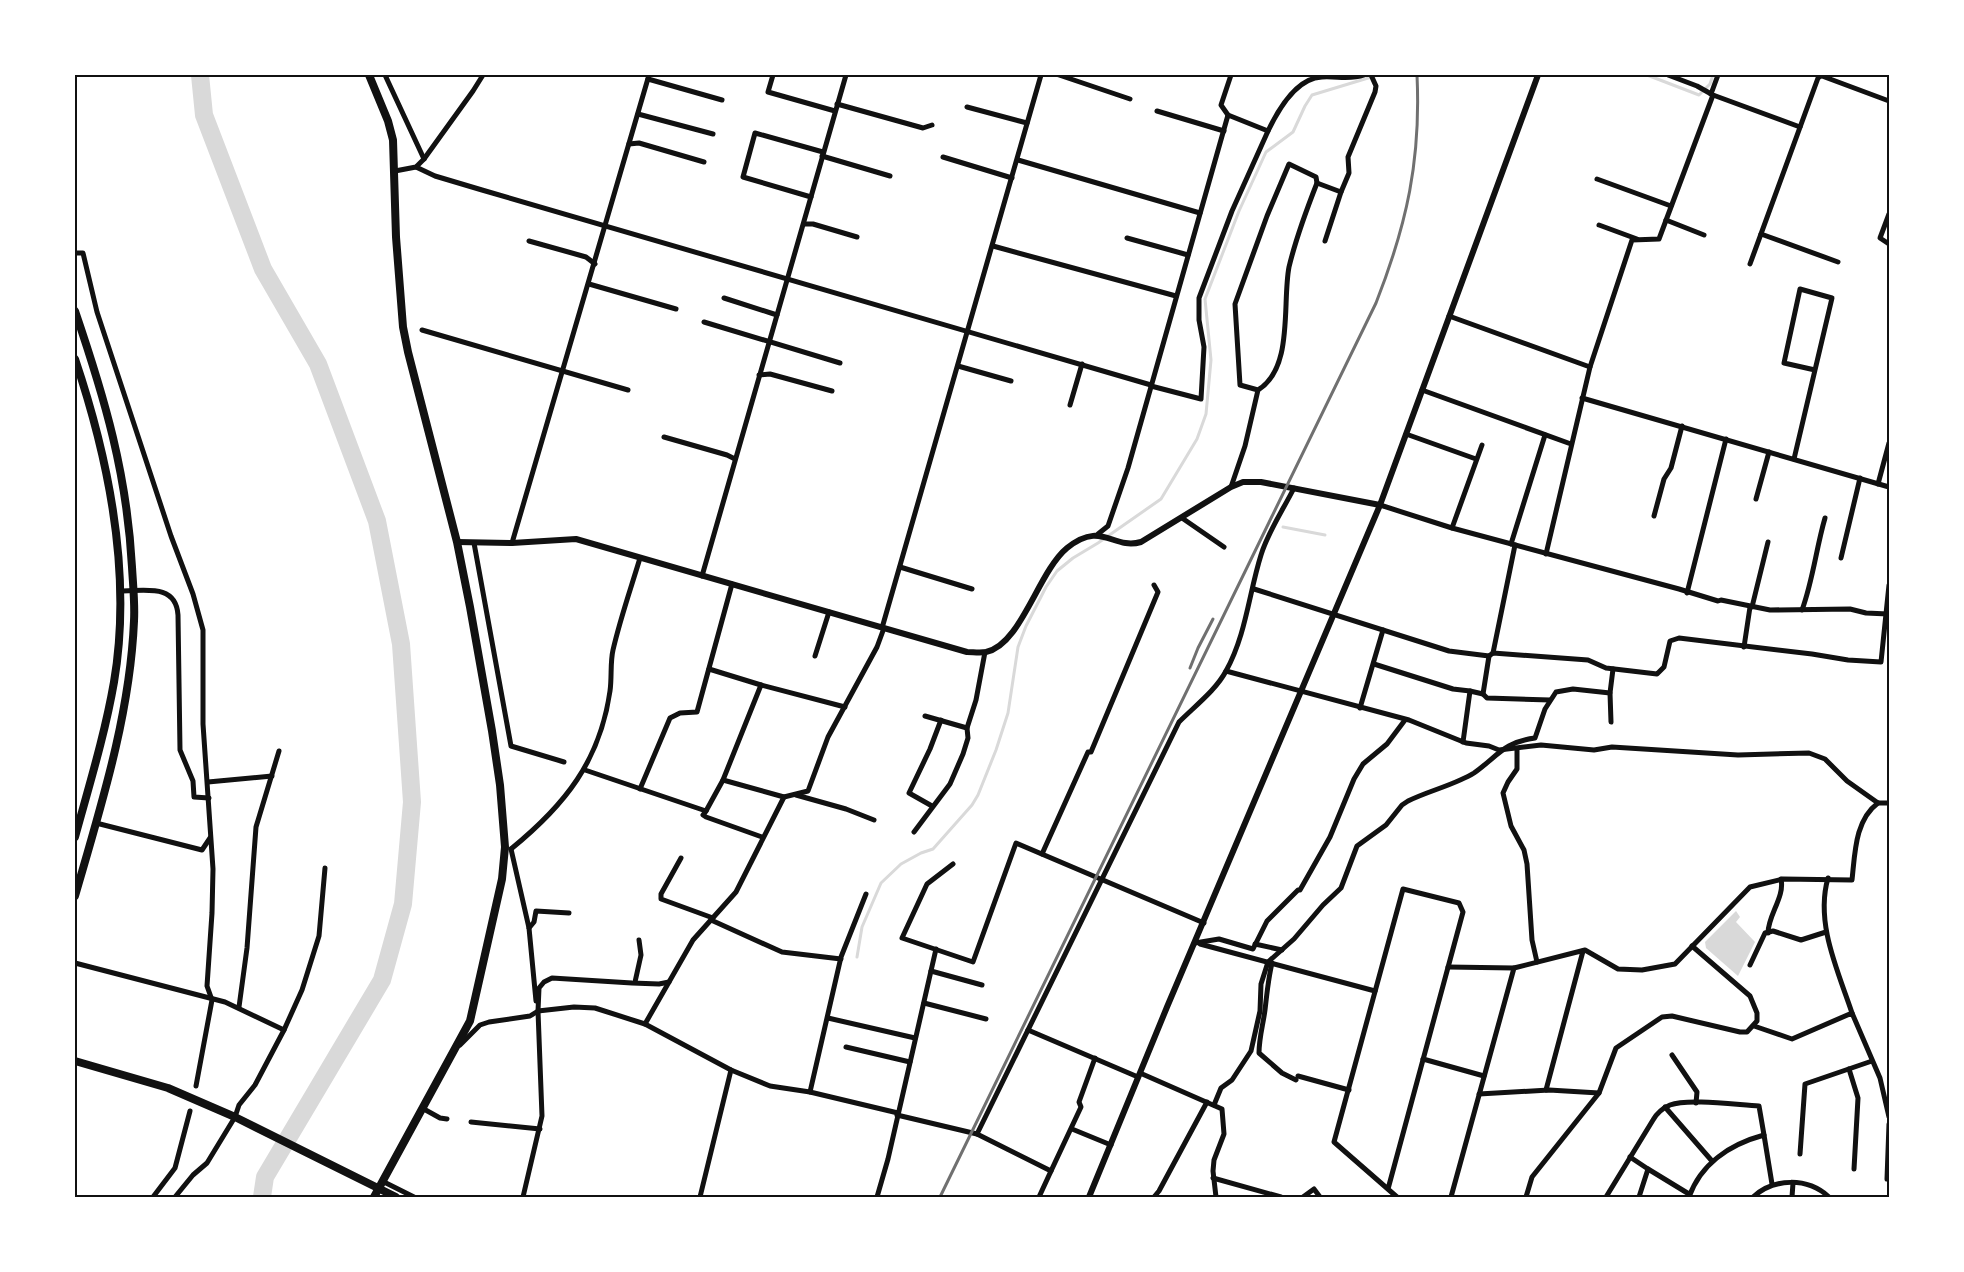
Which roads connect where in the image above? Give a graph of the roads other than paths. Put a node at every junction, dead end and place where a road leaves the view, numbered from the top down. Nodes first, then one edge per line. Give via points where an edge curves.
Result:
1 (369, 75) edge
2 (385, 75) edge
3 (483, 75) edge
4 (772, 75) edge
5 (846, 75) edge
6 (1041, 75) edge
7 (1059, 75) edge
8 (1231, 75) edge
9 (1364, 75) edge
10 (1371, 75) edge
11 (1538, 75) edge
12 (1668, 75) edge
13 (1718, 75) edge
14 (1822, 75) edge
15 (649, 77) edge
16 (1307, 77) edge
17 (1711, 94) junction
18 (1130, 99) dead end
19 (723, 100) dead end
20 (1889, 101) edge
21 (837, 104) junction
22 (967, 107) dead end
23 (835, 111) junction
24 (1157, 111) dead end
25 (638, 114) junction
26 (1228, 115) junction
27 (1027, 123) junction
28 (932, 125) dead end
29 (1800, 127) junction
30 (1224, 130) junction
31 (1268, 131) junction
32 (713, 134) dead end
33 (629, 144) junction
34 (822, 154) junction
35 (944, 157) dead end
36 (424, 159) junction
37 (1018, 160) junction
38 (704, 162) dead end
39 (416, 167) junction
40 (395, 171) junction
41 (891, 176) dead end
42 (1012, 178) junction
43 (1597, 179) dead end
44 (1317, 183) junction
45 (1341, 192) junction
46 (811, 197) junction
47 (1671, 206) junction
48 (1200, 213) junction
49 (1889, 214) edge
50 (1666, 220) junction
51 (804, 224) junction
52 (606, 225) junction
53 (1599, 225) dead end
54 (1761, 234) junction
55 (1704, 235) dead end
56 (857, 237) dead end
57 (1127, 238) dead end
58 (1638, 240) junction
59 (529, 241) dead end
60 (1325, 241) dead end
61 (1889, 244) edge
62 (993, 246) junction
63 (75, 253) edge
64 (1188, 255) junction
65 (1838, 262) dead end
66 (595, 264) junction
67 (1750, 264) dead end
68 (788, 279) junction
69 (589, 284) junction
70 (1176, 296) junction
71 (724, 298) dead end
72 (676, 309) dead end
73 (75, 311) edge
74 (777, 315) junction
75 (1449, 316) junction
76 (704, 322) dead end
77 (422, 330) dead end
78 (968, 330) junction
79 (769, 342) junction
80 (75, 359) edge
81 (840, 363) dead end
82 (1082, 364) junction
83 (958, 366) junction
84 (1590, 367) junction
85 (1815, 370) junction
86 (563, 371) junction
87 (759, 375) junction
88 (1011, 381) dead end
89 (1151, 385) junction
90 (628, 390) dead end
91 (1258, 390) junction
92 (1422, 390) junction
93 (832, 391) dead end
94 (1582, 398) junction
95 (1070, 405) dead end
96 (1682, 426) junction
97 (1406, 434) junction
98 (1545, 435) junction
99 (664, 436) dead end
100 (1726, 440) junction
101 (1889, 443) edge
102 (1571, 444) junction
103 (1482, 445) dead end
104 (1769, 452) junction
105 (735, 459) junction
106 (1476, 459) junction
107 (1794, 459) junction
108 (1860, 478) junction
109 (1878, 484) junction
110 (1231, 487) junction
111 (1889, 487) edge
112 (1294, 488) junction
113 (1756, 499) dead end
114 (1380, 505) junction
115 (1654, 516) dead end
116 (1182, 518) junction
117 (1825, 518) dead end
118 (1452, 528) junction
119 (1100, 535) junction
120 (457, 542) junction
121 (1768, 542) dead end
122 (474, 543) junction
123 (512, 543) junction
124 (1513, 545) junction
125 (1224, 547) dead end
126 (1546, 554) junction
127 (640, 558) junction
128 (1841, 558) dead end
129 (900, 567) junction
130 (702, 576) junction
131 (732, 584) junction
132 (1154, 585) dead end
133 (1889, 585) edge
134 (972, 589) dead end
135 (1254, 589) junction
136 (120, 591) junction
137 (134, 591) junction
138 (1687, 593) junction
139 (1751, 607) junction
140 (1802, 610) junction
141 (829, 612) junction
142 (1887, 614) edge
143 (1335, 615) junction
144 (883, 628) junction
145 (1383, 630) junction
146 (1744, 647) junction
147 (985, 652) junction
148 (1491, 655) junction
149 (815, 656) dead end
150 (1881, 660) junction
151 (1889, 660) edge
152 (1374, 664) junction
153 (709, 669) junction
154 (1613, 669) junction
155 (1226, 671) junction
156 (761, 685) junction
157 (1470, 691) junction
158 (1301, 693) junction
159 (1610, 693) junction
160 (1483, 694) junction
161 (1550, 700) junction
162 (844, 706) junction
163 (1360, 708) junction
164 (925, 716) dead end
165 (941, 720) junction
166 (1405, 720) junction
167 (1611, 722) dead end
168 (967, 728) junction
169 (1463, 742) junction
170 (1517, 749) junction
171 (1499, 750) junction
172 (279, 751) dead end
173 (564, 762) dead end
174 (585, 770) junction
175 (272, 776) junction
176 (723, 780) junction
177 (208, 782) junction
178 (640, 789) junction
179 (794, 794) junction
180 (784, 796) junction
181 (209, 798) junction
182 (1878, 803) junction
183 (1889, 803) edge
184 (932, 806) junction
185 (706, 811) junction
186 (874, 820) dead end
187 (96, 823) junction
188 (914, 832) dead end
189 (211, 836) junction
190 (75, 837) edge
191 (762, 837) junction
192 (508, 848) junction
193 (1042, 854) junction
194 (681, 858) dead end
195 (953, 864) dead end
196 (325, 868) dead end
197 (1828, 878) junction
198 (1102, 879) junction
199 (1781, 879) junction
200 (867, 894) dead end
201 (75, 896) edge
202 (569, 913) dead end
203 (712, 919) junction
204 (1204, 923) junction
205 (529, 928) junction
206 (1826, 932) junction
207 (1768, 933) junction
208 (639, 940) dead end
209 (1195, 943) junction
210 (1255, 944) junction
211 (1692, 946) junction
212 (936, 949) junction
213 (1282, 950) junction
214 (1583, 951) junction
215 (841, 959) junction
216 (1270, 962) junction
217 (1537, 962) junction
218 (75, 963) edge
219 (1750, 965) dead end
220 (1448, 967) junction
221 (1514, 968) junction
222 (931, 971) junction
223 (670, 981) junction
224 (635, 982) junction
225 (982, 985) dead end
226 (1375, 991) junction
227 (212, 1000) junction
228 (924, 1003) junction
229 (239, 1007) junction
230 (538, 1011) junction
231 (1852, 1013) junction
232 (828, 1018) junction
233 (986, 1019) dead end
234 (645, 1024) junction
235 (1754, 1026) junction
236 (285, 1029) junction
237 (1028, 1030) junction
238 (915, 1038) junction
239 (846, 1047) dead end
240 (452, 1053) junction
241 (1672, 1055) dead end
242 (1095, 1058) junction
243 (1422, 1059) junction
244 (75, 1061) edge
245 (1872, 1061) junction
246 (910, 1062) junction
247 (1849, 1069) junction
248 (731, 1070) junction
249 (1139, 1075) junction
250 (1484, 1076) junction
251 (196, 1086) dead end
252 (1349, 1090) junction
253 (1546, 1090) junction
254 (810, 1092) junction
255 (1599, 1093) junction
256 (1479, 1094) junction
257 (1207, 1102) junction
258 (1696, 1103) junction
259 (1214, 1105) junction
260 (1665, 1107) junction
261 (422, 1108) junction
262 (190, 1111) dead end
263 (897, 1114) junction
264 (235, 1117) junction
265 (1889, 1117) edge
266 (447, 1119) dead end
267 (471, 1122) dead end
268 (1889, 1124) edge
269 (1072, 1128) junction
270 (540, 1129) junction
271 (977, 1134) junction
272 (1764, 1135) junction
273 (1110, 1145) junction
274 (1800, 1154) dead end
275 (1630, 1157) junction
276 (1712, 1161) junction
277 (1648, 1169) junction
278 (1854, 1169) dead end
279 (1051, 1171) junction
280 (1213, 1178) junction
281 (1887, 1179) dead end
282 (1793, 1183) junction
283 (380, 1184) junction
284 (1772, 1184) junction
285 (1388, 1189) junction
286 (1689, 1196) edge
287 (153, 1197) edge
288 (175, 1197) edge
289 (374, 1197) edge
290 (396, 1197) edge
291 (414, 1197) edge
292 (523, 1197) edge
293 (700, 1197) edge
294 (877, 1197) edge
295 (1039, 1197) edge
296 (1089, 1197) edge
297 (1154, 1197) edge
298 (1216, 1197) edge
299 (1281, 1197) edge
300 (1304, 1197) edge
301 (1320, 1197) edge
302 (1397, 1197) edge
303 (1451, 1197) edge
304 (1526, 1197) edge
305 (1606, 1197) edge
306 (1639, 1197) edge
307 (1753, 1197) edge
308 (1792, 1197) edge
309 (1829, 1197) edge

1 - 40 main road via 388,121
2 - 36 street
3 - 36 street
4 - 23 street via 768,92
5 - 21 street
6 - 27 street
7 - 18 street
8 - 26 street via 1221,105
9 - 16 street
10 - 45 street via 1375,92 1348,157 1349,173
11 - 75 street
12 - 17 street
13 - 17 street
14 - 20 street
14 - 29 street
15 - 19 street
15 - 25 street
16 - 31 street via 1286,100
17 - 29 street
17 - 47 street
21 - 23 street
21 - 28 street via 923,128
22 - 27 street
23 - 34 street
24 - 30 street
25 - 32 street
25 - 33 street
26 - 30 street
26 - 31 street
27 - 37 street
29 - 54 street
30 - 48 street
31 - 89 street via 1199,298 1204,347 1201,399
33 - 38 street via 639,143
33 - 52 street
34 - 41 street
34 - 46 street
34 - 46 street via 755,133 743,177
35 - 42 street
36 - 39 street
37 - 42 street
37 - 48 street
39 - 40 street
39 - 52 street via 435,176
40 - 120 main road via 403,327
42 - 62 street
43 - 47 street
44 - 45 street
44 - 91 street via 1289,271 1282,354
44 - 91 street via 1316,177 1289,164 1235,304 1240,385
45 - 60 street
46 - 51 street
47 - 50 street
48 - 64 street
49 - 61 street via 1880,238
50 - 55 street
50 - 58 street via 1659,239
51 - 56 street
51 - 68 street
52 - 66 street
52 - 68 street
53 - 58 street
54 - 65 street
54 - 67 street
57 - 64 street
58 - 84 street via 1632,240
59 - 66 street via 586,257
62 - 70 street
62 - 78 street
63 - 177 street via 83,253 104,334 199,614 204,637 203,716
64 - 70 street
66 - 69 street
68 - 74 street
68 - 78 street
69 - 72 street
69 - 86 street
70 - 89 street
71 - 74 street
73 - 137 main road via 117,449 130,523
74 - 79 street
75 - 84 street
75 - 92 street
76 - 79 street
77 - 86 street
78 - 82 street
78 - 83 street
79 - 81 street
79 - 87 street
80 - 136 main road via 104,460
82 - 89 street
82 - 95 street
83 - 88 street
83 - 129 street
84 - 94 street
85 - 85 street via 1832,298 1800,289 1784,363
85 - 107 street
86 - 90 street
86 - 123 street
87 - 93 street via 770,374
87 - 105 street
89 - 119 street via 1128,468 1108,526
91 - 110 street
92 - 97 street
92 - 98 street
94 - 96 street
94 - 102 street
96 - 100 street
96 - 115 street
97 - 106 street
97 - 114 street
98 - 102 street
98 - 124 street
99 - 105 street
100 - 104 street
100 - 138 street
101 - 109 street
102 - 126 street
103 - 106 street
104 - 107 street
104 - 113 street
105 - 130 street
106 - 118 street
107 - 108 street
108 - 109 street
108 - 128 street
109 - 111 street
110 - 112 street via 1261,482
110 - 116 street
112 - 114 street
112 - 135 street via 1261,554
114 - 118 street
114 - 143 street
116 - 119 street via 1130,545
116 - 125 street
117 - 140 street
118 - 124 street
119 - 147 street via 1067,548 1044,577 1014,632
120 - 122 street
120 - 192 main road via 492,731
121 - 139 street
122 - 123 street
122 - 173 street via 511,746
123 - 127 street via 576,539
124 - 126 street
124 - 148 street
126 - 138 street
127 - 130 street
127 - 174 street via 613,651 606,710
129 - 134 street
129 - 144 street
130 - 131 street
131 - 141 street
131 - 153 street
132 - 193 street via 1158,592 1127,667
133 - 142 street
135 - 143 street
135 - 155 street
136 - 137 street
136 - 190 main road via 114,680
137 - 181 street via 166,593 178,606 180,750 193,781 194,797
137 - 187 main road via 127,692
138 - 139 street
139 - 140 street
139 - 146 street
140 - 142 street via 1850,609
141 - 144 street
141 - 149 street
142 - 150 street
143 - 145 street
143 - 158 street
144 - 147 street via 967,652
144 - 162 street via 877,647
145 - 148 street via 1449,651
145 - 152 street
146 - 150 street via 1848,660
146 - 154 street via 1673,639 1664,667 1657,674
147 - 168 street
148 - 154 street via 1588,660
148 - 160 street
150 - 151 street
152 - 157 street
152 - 163 street
153 - 156 street
153 - 178 street via 697,712 670,718
154 - 159 street
155 - 158 street
155 - 198 street via 1179,722
156 - 162 street
156 - 176 street
157 - 160 street
157 - 169 street
158 - 163 street
158 - 204 street
159 - 161 street via 1563,690
159 - 167 street
160 - 161 street via 1488,698
161 - 171 street via 1534,738
162 - 179 street via 808,791
163 - 166 street
164 - 165 street
165 - 168 street
165 - 184 street via 909,793
166 - 169 street
166 - 210 street via 1387,744 1363,764 1330,837 1300,890 1267,921
168 - 184 street via 968,738 950,784
169 - 171 street
170 - 171 street
170 - 182 street via 1541,745 1738,755 1809,753 1825,759
170 - 217 street via 1516,769 1503,793 1510,826 1527,864
171 - 213 street via 1474,773 1402,805 1386,825 1358,846 1341,888
172 - 175 street
174 - 178 street
174 - 192 street via 553,811
175 - 177 street
175 - 229 street via 256,827
176 - 180 street
176 - 185 street
177 - 181 street
178 - 185 street
179 - 180 street
179 - 186 street
180 - 191 street
181 - 189 street
182 - 183 street
182 - 197 street via 1868,812 1859,831 1852,879
184 - 188 street
185 - 191 street via 706,818
187 - 189 street via 202,850
187 - 201 main road
189 - 227 street via 212,913 207,986
191 - 203 street via 736,892
192 - 205 street
192 - 240 main road via 470,1021
193 - 198 street
193 - 212 street via 1016,843 973,962
194 - 203 street via 661,899
195 - 212 street via 927,884 902,938
196 - 236 street via 319,936
197 - 199 street
197 - 206 street
198 - 204 street
198 - 237 street
199 - 207 street
199 - 211 street via 1750,887
200 - 215 street
202 - 205 street via 536,911
203 - 215 street via 782,952
203 - 223 street via 693,940
204 - 209 street
205 - 230 street
206 - 207 street via 1801,940
206 - 231 street
207 - 219 street
208 - 224 street via 641,955
209 - 210 street via 1219,939 1252,949
209 - 216 street
209 - 249 street
210 - 213 street
211 - 214 street via 1675,963 1642,970 1618,969
211 - 235 street via 1750,996 1757,1013
212 - 222 street
213 - 216 street
214 - 217 street
214 - 253 street
215 - 232 street
216 - 226 street
216 - 252 street via 1259,1053 1282,1072
216 - 259 street via 1261,984 1251,1051 1232,1080 1221,1088
217 - 221 street
218 - 227 street
220 - 221 street
220 - 226 street via 1462,912 1459,903 1403,889
220 - 243 street
221 - 250 street
222 - 225 street
222 - 228 street
223 - 224 street
223 - 234 street
224 - 230 street via 552,978 539,988
226 - 252 street
227 - 229 street
227 - 251 street
228 - 233 street
228 - 238 street
229 - 236 street
230 - 234 street via 595,1008
230 - 240 street via 480,1025
230 - 270 street
231 - 235 street via 1792,1039
231 - 245 street
232 - 238 street
232 - 254 street
234 - 248 street
235 - 255 street via 1740,1032 1662,1017 1616,1048
236 - 264 street via 255,1085 238,1105
237 - 242 street
237 - 271 street
238 - 246 street
239 - 246 street
240 - 261 main road
241 - 258 street via 1697,1092
242 - 249 street
242 - 269 street
243 - 250 street
243 - 285 street
244 - 264 main road via 168,1088
245 - 247 street
245 - 265 street
246 - 263 street
247 - 274 street via 1805,1083
247 - 278 street via 1858,1098
248 - 254 street via 770,1086
248 - 293 street
249 - 257 street
249 - 273 street
250 - 256 street
252 - 285 street via 1334,1142
253 - 255 street
253 - 256 street
254 - 263 street
255 - 304 street via 1532,1177
256 - 303 street
257 - 259 street
257 - 297 street
258 - 260 street
258 - 272 street via 1759,1106
259 - 280 street via 1222,1109 1224,1134 1214,1160
260 - 275 street via 1657,1113
260 - 276 street
261 - 266 street
261 - 283 main road
262 - 287 street via 175,1168
263 - 271 street
263 - 294 street
264 - 283 main road
264 - 288 street via 207,1163
267 - 270 street
268 - 281 street
269 - 273 street
269 - 279 street
270 - 292 street
271 - 279 street
272 - 276 street via 1735,1144
272 - 284 street
273 - 296 street
275 - 277 street
275 - 305 street
276 - 286 street
277 - 286 street
277 - 306 street
279 - 295 street
280 - 298 street
280 - 299 street
282 - 284 street
282 - 308 street
282 - 309 street via 1814,1186
283 - 289 main road
283 - 290 main road
283 - 291 street
284 - 307 street
285 - 302 street
300 - 301 street via 1314,1189

